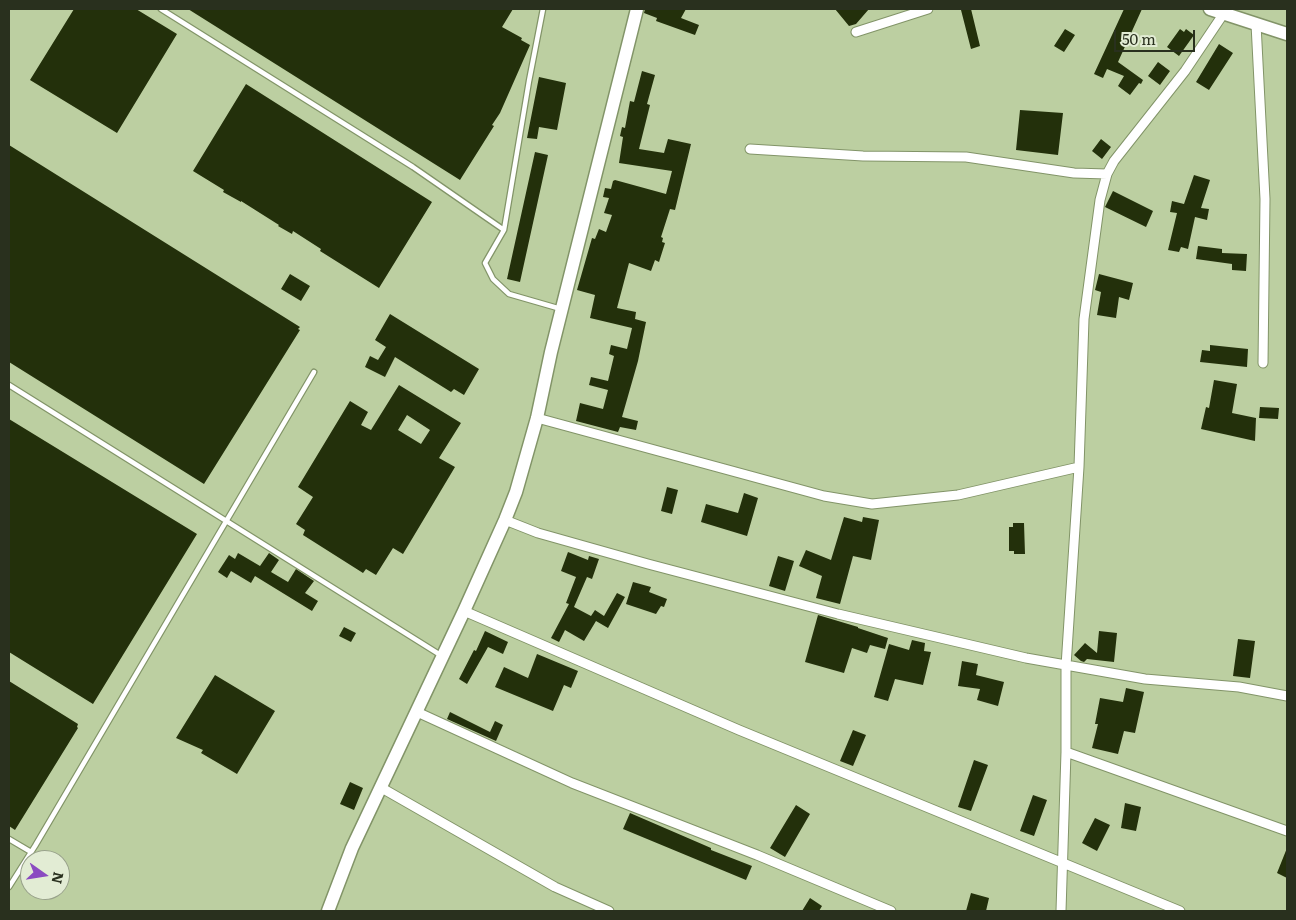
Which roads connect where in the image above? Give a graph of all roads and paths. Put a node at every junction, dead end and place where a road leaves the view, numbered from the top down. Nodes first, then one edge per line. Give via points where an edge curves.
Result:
1 (161, 9) edge
2 (543, 9) edge
3 (637, 9) edge
4 (928, 9) edge
5 (1210, 9) edge
6 (1225, 12) edge
7 (1256, 24) junction
8 (856, 32) dead end
9 (1287, 34) edge
10 (750, 149) dead end
11 (1108, 174) junction
12 (504, 230) junction
13 (562, 309) junction
14 (1264, 363) dead end
15 (314, 372) dead end
16 (9, 386) edge
17 (537, 418) junction
18 (1079, 467) junction
19 (505, 520) junction
20 (227, 522) junction
21 (464, 611) junction
22 (442, 656) junction
23 (1066, 666) junction
24 (1287, 696) edge
25 (417, 712) junction
26 (1066, 752) junction
27 (380, 787) junction
28 (1287, 831) edge
29 (9, 839) edge
30 (28, 850) edge
31 (32, 850) edge
32 (1062, 862) junction
33 (20, 870) edge
34 (9, 887) edge
35 (328, 911) edge
36 (609, 911) edge
37 (891, 911) edge
38 (1060, 911) edge
39 (1180, 911) edge

1 - 12 lane via 413,167
2 - 12 lane
3 - 13 street
4 - 8 street
5 - 6 street
6 - 7 street
6 - 11 street via 1185,71 1114,161
7 - 9 street
7 - 14 street via 1265,199
10 - 11 street via 863,156 966,157 1074,173
11 - 18 street via 1100,200 1084,319
12 - 13 lane via 485,263 493,279 509,294
13 - 17 street
15 - 20 lane
16 - 20 lane
17 - 18 street via 824,496 872,504 958,495
17 - 19 street via 524,468
18 - 23 street
19 - 21 street
19 - 23 street via 538,533 639,562 819,609
20 - 22 lane
20 - 31 lane
21 - 22 street
21 - 32 street via 739,730
22 - 25 street
23 - 24 street
23 - 26 street
25 - 27 street
25 - 37 street via 572,783
26 - 28 street
26 - 32 street
27 - 35 street
27 - 36 street via 555,887
29 - 30 lane
32 - 38 street
32 - 39 street
33 - 34 lane

